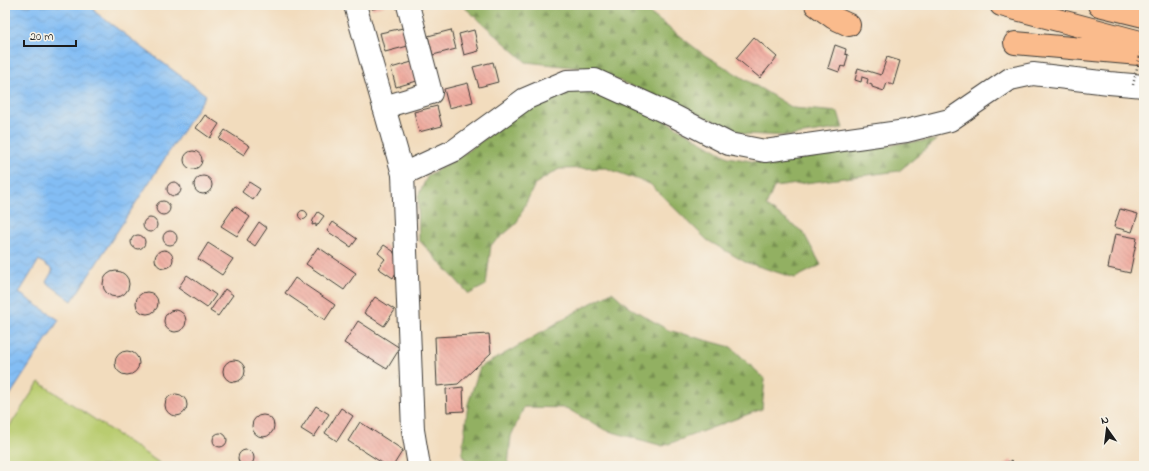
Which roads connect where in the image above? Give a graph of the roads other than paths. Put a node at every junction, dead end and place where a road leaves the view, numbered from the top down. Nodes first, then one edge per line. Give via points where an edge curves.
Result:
1 (355, 5) edge
2 (408, 5) edge
3 (816, 5) edge
4 (1001, 5) edge
5 (1099, 5) edge
6 (1144, 16) edge
7 (849, 25) dead end
8 (1015, 43) dead end
9 (1144, 43) edge
10 (1144, 54) edge
11 (1138, 85) edge
12 (384, 107) junction
13 (403, 174) junction
14 (419, 466) edge

1 - 12 street
2 - 12 street via 431,93
3 - 7 highway
4 - 9 highway
5 - 6 highway
8 - 10 highway
11 - 13 street via 1033,74 1010,79 950,120 906,131 765,151 729,144 595,80 567,81 525,99 455,150
12 - 13 street
13 - 14 street via 413,430

